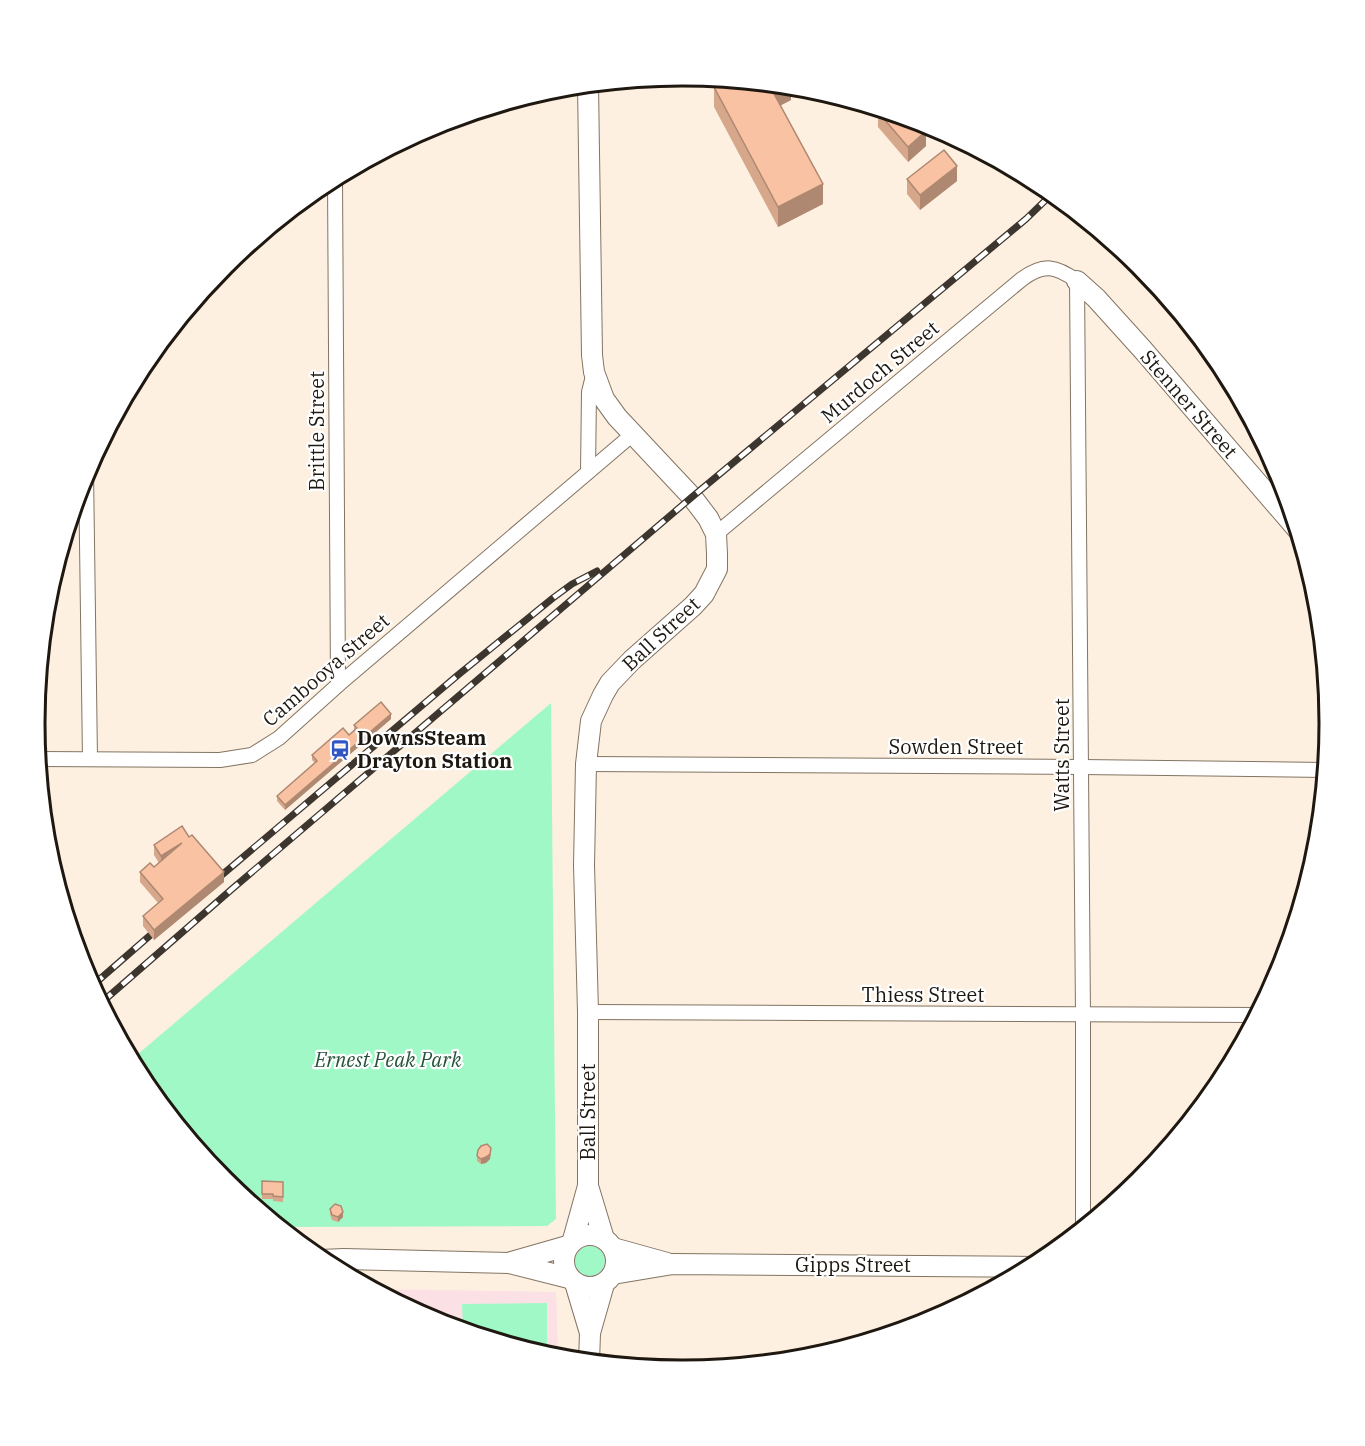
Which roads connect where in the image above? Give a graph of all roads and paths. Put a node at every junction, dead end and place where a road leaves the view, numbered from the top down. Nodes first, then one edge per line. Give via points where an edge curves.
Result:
1 (588, 93) edge
2 (335, 189) edge
3 (1077, 281) junction
4 (594, 372) junction
5 (633, 434) junction
6 (588, 472) junction
7 (86, 499) edge
8 (1285, 515) edge
9 (716, 534) junction
10 (338, 685) junction
11 (46, 759) edge
12 (90, 759) junction
13 (586, 764) junction
14 (1081, 767) junction
15 (1319, 770) edge
16 (588, 1012) junction
17 (1083, 1015) junction
18 (1249, 1015) edge
19 (588, 1186) junction
20 (1083, 1219) edge
21 (570, 1243) junction
22 (609, 1243) junction
23 (338, 1259) edge
24 (508, 1263) junction
25 (673, 1264) junction
26 (1014, 1267) edge
27 (608, 1279) junction
28 (572, 1280) junction
29 (590, 1333) junction
30 (590, 1353) edge

1 - 4 main road, Ball Street
2 - 10 street, Brittle Street
3 - 8 main road, Stenner Street via 1143,350
3 - 9 street, Murdoch Street via 1046,268 1022,279
3 - 14 street, Watts Street
4 - 5 main road, Ball Street via 604,399
4 - 6 street via 589,392
5 - 6 street, Cambooya Street
5 - 9 main road, Ball Street via 692,497
6 - 10 street, Cambooya Street
7 - 12 street
9 - 13 main road, Ball Street via 717,569 704,594 632,660 603,695 591,721
10 - 12 street, Cambooya Street via 279,738 252,755 220,760
11 - 12 street, Cambooya Street
13 - 14 street, Sowden Street
13 - 16 main road, Ball Street
14 - 15 street, Sowden Street
14 - 17 street, Watts Street
16 - 17 street, Thiess Street
16 - 19 main road, Ball Street
17 - 18 street, Thiess Street
17 - 20 street, Watts Street
19 - 21 main road, Ball Street
19 - 22 main road, Ball Street
21 - 22 main road via 588,1234
21 - 24 main road
21 - 28 main road via 563,1262
22 - 25 main road, Gipps Street
22 - 27 main road via 616,1261
23 - 24 main road
24 - 28 main road
25 - 26 main road, Gipps Street
25 - 27 main road, Gipps Street
27 - 28 main road via 590,1288
27 - 29 main road
28 - 29 main road
29 - 30 main road

